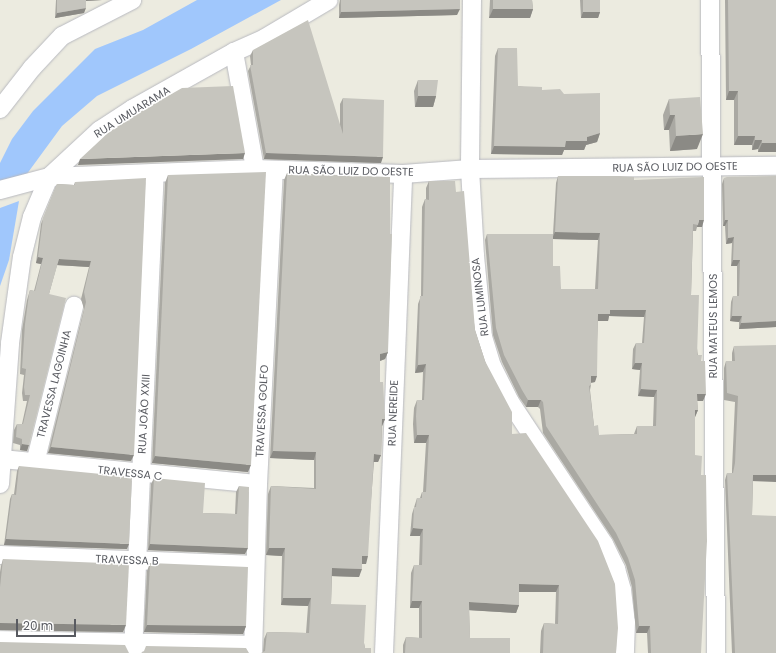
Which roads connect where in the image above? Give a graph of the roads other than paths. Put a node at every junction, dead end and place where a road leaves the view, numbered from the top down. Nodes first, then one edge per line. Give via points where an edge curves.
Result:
1 (132, 0) edge
2 (329, 0) edge
3 (472, 0) edge
4 (710, 0) edge
5 (234, 52) junction
6 (0, 110) edge
7 (776, 166) edge
8 (711, 167) junction
9 (255, 169) junction
10 (470, 169) junction
11 (274, 170) junction
12 (403, 174) junction
13 (155, 175) junction
14 (49, 177) junction
15 (0, 190) edge
16 (74, 306) dead end
17 (3, 459) junction
18 (35, 463) junction
19 (141, 474) junction
20 (0, 484) edge
21 (258, 484) junction
22 (0, 555) edge
23 (137, 560) junction
24 (255, 565) junction
25 (0, 640) edge
26 (133, 647) edge
27 (253, 649) edge
28 (384, 653) edge
29 (625, 653) edge
30 (716, 653) edge

1 - 6 street via 62,36 32,68
2 - 5 street, RUA UMUARAMA via 265,38
3 - 10 street, RUA LUMINOSA
4 - 8 street, RUA MATEUS LEMOS
5 - 9 street
5 - 14 street, RUA UMUARAMA via 100,130
7 - 8 street, RUA SÃO LUIZ DO OESTE
8 - 10 street, RUA SÃO LUIZ DO OESTE
8 - 30 street, RUA MATEUS LEMOS
9 - 11 street, RUA SÃO LUIZ DO OESTE
9 - 13 street, RUA SÃO LUIZ DO OESTE
10 - 12 street, RUA SÃO LUIZ DO OESTE
10 - 29 street, RUA LUMINOSA via 480,312 483,337 492,366 510,402 604,544 622,590 626,622
11 - 12 street, RUA SÃO LUIZ DO OESTE
11 - 21 street, TRAVESSA GOLFO
12 - 28 street, RUA NEREIDE
13 - 14 street, RUA SÃO LUIZ DO OESTE
13 - 19 street, RUA JOÃO XXIII
14 - 15 street, RUA SÃO LUIZ DO OESTE
14 - 17 street, RUA UMUARAMA via 32,217 22,257 10,343
16 - 18 street, TRAVESSA LAGOINHA
17 - 18 street, TRAVESSA C
17 - 20 street, RUA UMUARAMA
18 - 19 street, TRAVESSA C
19 - 21 street, TRAVESSA C
19 - 23 street, RUA JOÃO XXIII
21 - 24 street, TRAVESSA GOLFO
22 - 23 street, TRAVESSA B
23 - 24 street, TRAVESSA B
23 - 26 street, RUA JOÃO XXIII
24 - 27 street, TRAVESSA GOLFO
25 - 26 street
26 - 27 street

